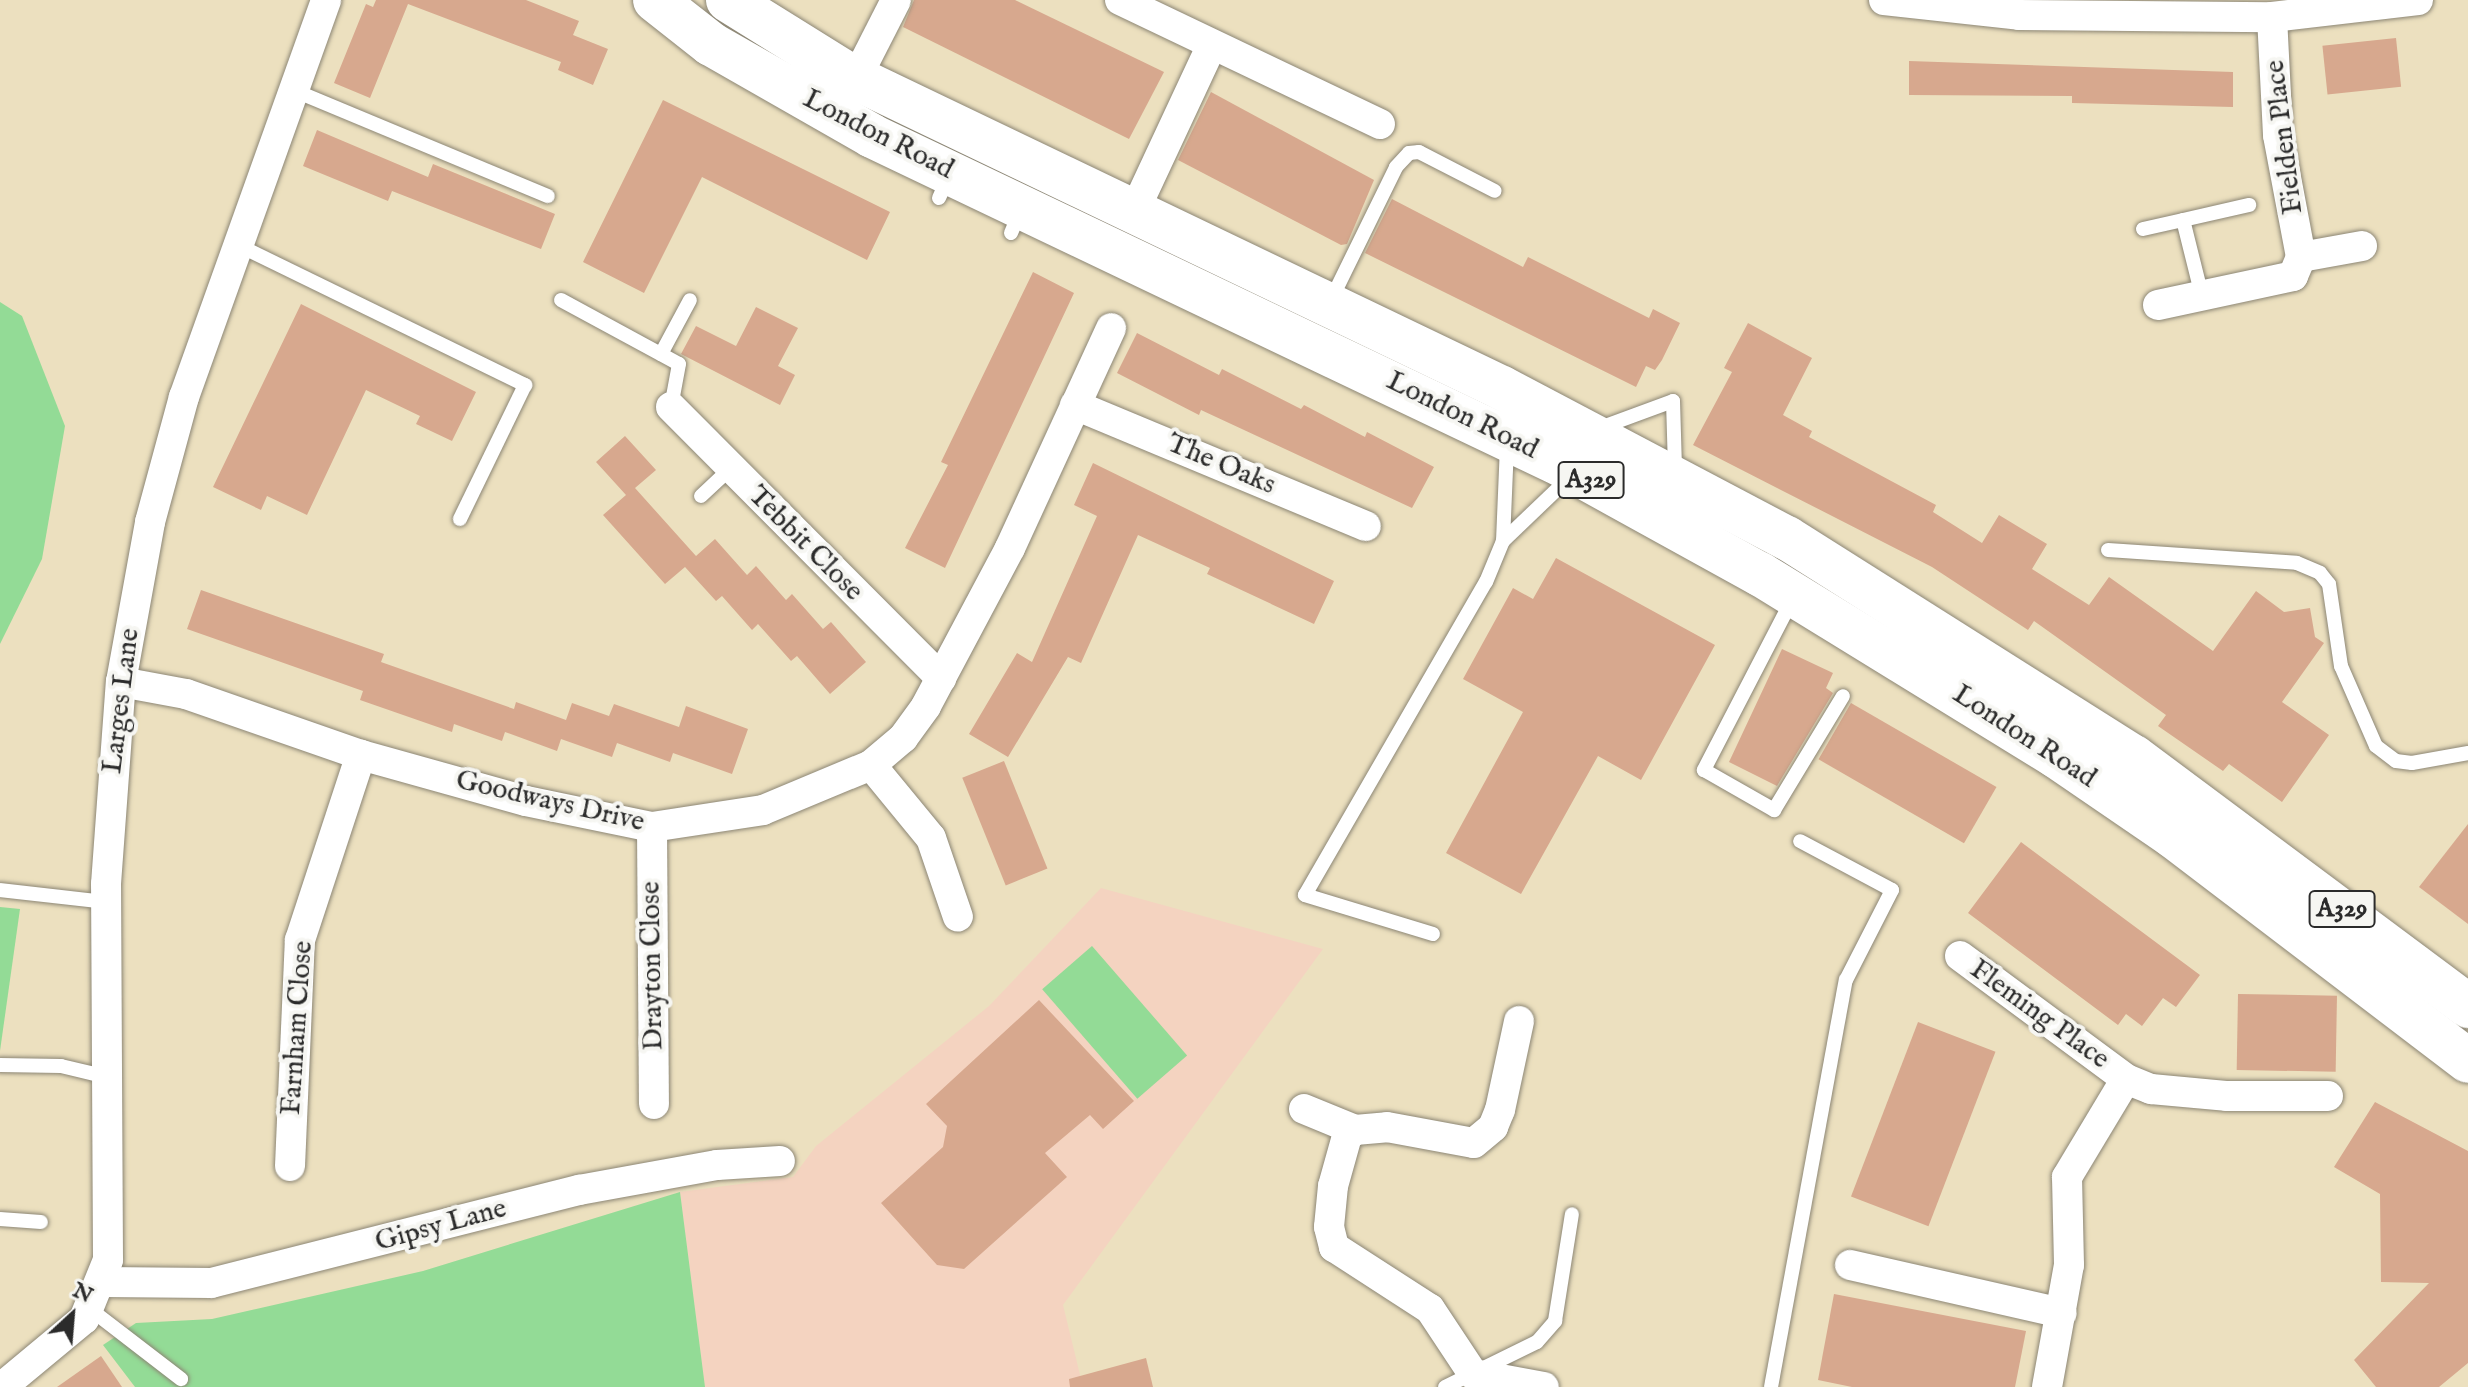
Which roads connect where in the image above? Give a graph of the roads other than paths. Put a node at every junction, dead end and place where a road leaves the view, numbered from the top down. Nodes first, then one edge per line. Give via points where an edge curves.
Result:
1 (326, 0) edge
2 (655, 0) edge
3 (728, 0) edge
4 (896, 0) edge
5 (1120, 0) edge
6 (1884, 0) edge
7 (2418, 0) edge
8 (2020, 7) edge
9 (2272, 17) junction
10 (1211, 47) junction
11 (866, 59) dead end
12 (293, 90) junction
13 (1380, 124) dead end
14 (1495, 191) dead end
15 (548, 196) dead end
16 (2249, 205) dead end
17 (1133, 214) junction
18 (2183, 220) junction
19 (2143, 229) dead end
20 (236, 244) junction
21 (2362, 246) dead end
22 (2301, 257) junction
23 (2202, 296) junction
24 (561, 300) dead end
25 (690, 300) dead end
26 (2158, 305) dead end
27 (1328, 306) junction
28 (1111, 328) dead end
29 (661, 354) junction
30 (1075, 405) junction
31 (671, 407) joint
32 (1507, 438) junction
33 (1582, 452) junction
34 (730, 469) junction
35 (1676, 476) junction
36 (701, 496) dead end
37 (460, 519) dead end
38 (1366, 526) dead end
39 (1503, 541) junction
40 (2108, 550) dead end
41 (1795, 594) junction
42 (941, 678) junction
43 (121, 682) junction
44 (1843, 696) dead end
45 (2468, 753) edge
46 (361, 755) junction
47 (871, 765) junction
48 (652, 827) junction
49 (1800, 841) dead end
50 (0, 890) edge
51 (106, 902) junction
52 (958, 917) dead end
53 (1433, 934) dead end
54 (1960, 956) dead end
55 (2468, 1006) edge
56 (1519, 1021) dead end
57 (2468, 1061) edge
58 (0, 1065) edge
59 (107, 1077) junction
60 (2126, 1079) junction
61 (2328, 1096) dead end
62 (654, 1104) dead end
63 (1304, 1109) dead end
64 (1355, 1130) junction
65 (780, 1161) dead end
66 (290, 1166) dead end
67 (1572, 1214) dead end
68 (0, 1219) edge
69 (41, 1222) dead end
70 (1850, 1265) dead end
71 (103, 1282) junction
72 (90, 1309) junction
73 (2062, 1313) junction
74 (1473, 1374) junction
75 (181, 1379) dead end
76 (2, 1387) edge
77 (1445, 1387) edge
78 (1544, 1387) edge
79 (1771, 1387) edge
80 (2047, 1387) edge

1 - 12 street, Larges Lane
2 - 32 main road, London Road / A329 via 711,44 945,185
3 - 17 main road, London Road / A329 via 847,74
4 - 11 street
5 - 10 street
6 - 8 street
7 - 9 street
8 - 9 street
9 - 22 street, Fielden Place via 2278,135
10 - 13 street
10 - 17 street
12 - 15 lane
12 - 20 street, Larges Lane
14 - 27 lane via 1419,152 1409,153 1396,167
16 - 18 lane
17 - 27 main road, London Road / A329
18 - 19 lane
18 - 23 lane
20 - 37 lane via 525,385
20 - 43 street, Larges Lane via 164,466
21 - 22 street
22 - 23 street via 2293,276
23 - 26 street
24 - 29 lane
25 - 29 lane
27 - 33 main road, London Road / A329
28 - 30 street
29 - 31 lane via 679,364
30 - 38 street, The Oaks
30 - 42 street via 1010,548
31 - 34 street, Tebbit Close
32 - 33 main road, London Road / A329
32 - 39 lane
33 - 35 main road, London Road / A329
33 - 35 lane via 1673,401
33 - 39 lane
33 - 41 main road, London Road / A329
34 - 36 lane
34 - 42 street, Tebbit Close
35 - 55 main road, London Road / A329 via 1894,603 2134,757
39 - 53 lane via 1486,582 1305,895
40 - 45 lane via 2297,563 2320,573 2329,584 2341,666 2376,746 2396,761 2412,763
41 - 44 lane via 1704,770 1774,810
41 - 57 main road, London Road / A329 via 2056,756 2173,836
42 - 47 street, Goodways Drive via 903,738
43 - 46 street, Goodways Drive via 186,694
43 - 51 street, Larges Lane
46 - 48 street, Goodways Drive via 526,801
46 - 66 street, Farnham Close via 300,940
47 - 48 street, Goodways Drive via 763,810
47 - 52 street via 931,838
48 - 62 street, Drayton Close
49 - 79 lane via 1892,890 1846,980
50 - 51 lane
51 - 59 street, Larges Lane
54 - 60 street, Fleming Place
56 - 64 street via 1500,1110 1481,1140 1438,1140 1377,1126
58 - 59 lane via 61,1066
59 - 71 street, Larges Lane via 111,1238
60 - 61 street via 2151,1089 2226,1096
60 - 73 street, Fleming Place via 2067,1177 2069,1265
63 - 64 street
64 - 74 street via 1347,1136 1333,1186 1329,1227 1334,1247 1430,1309
65 - 71 street, Gipsy Lane via 717,1165 579,1190 211,1283
67 - 74 lane via 1555,1321 1537,1342
68 - 69 lane
70 - 73 street
71 - 72 street, Larges Lane
72 - 75 lane
72 - 76 street, Larges Lane via 65,1339
73 - 80 street, Fleming Place
74 - 77 lane
74 - 78 street

